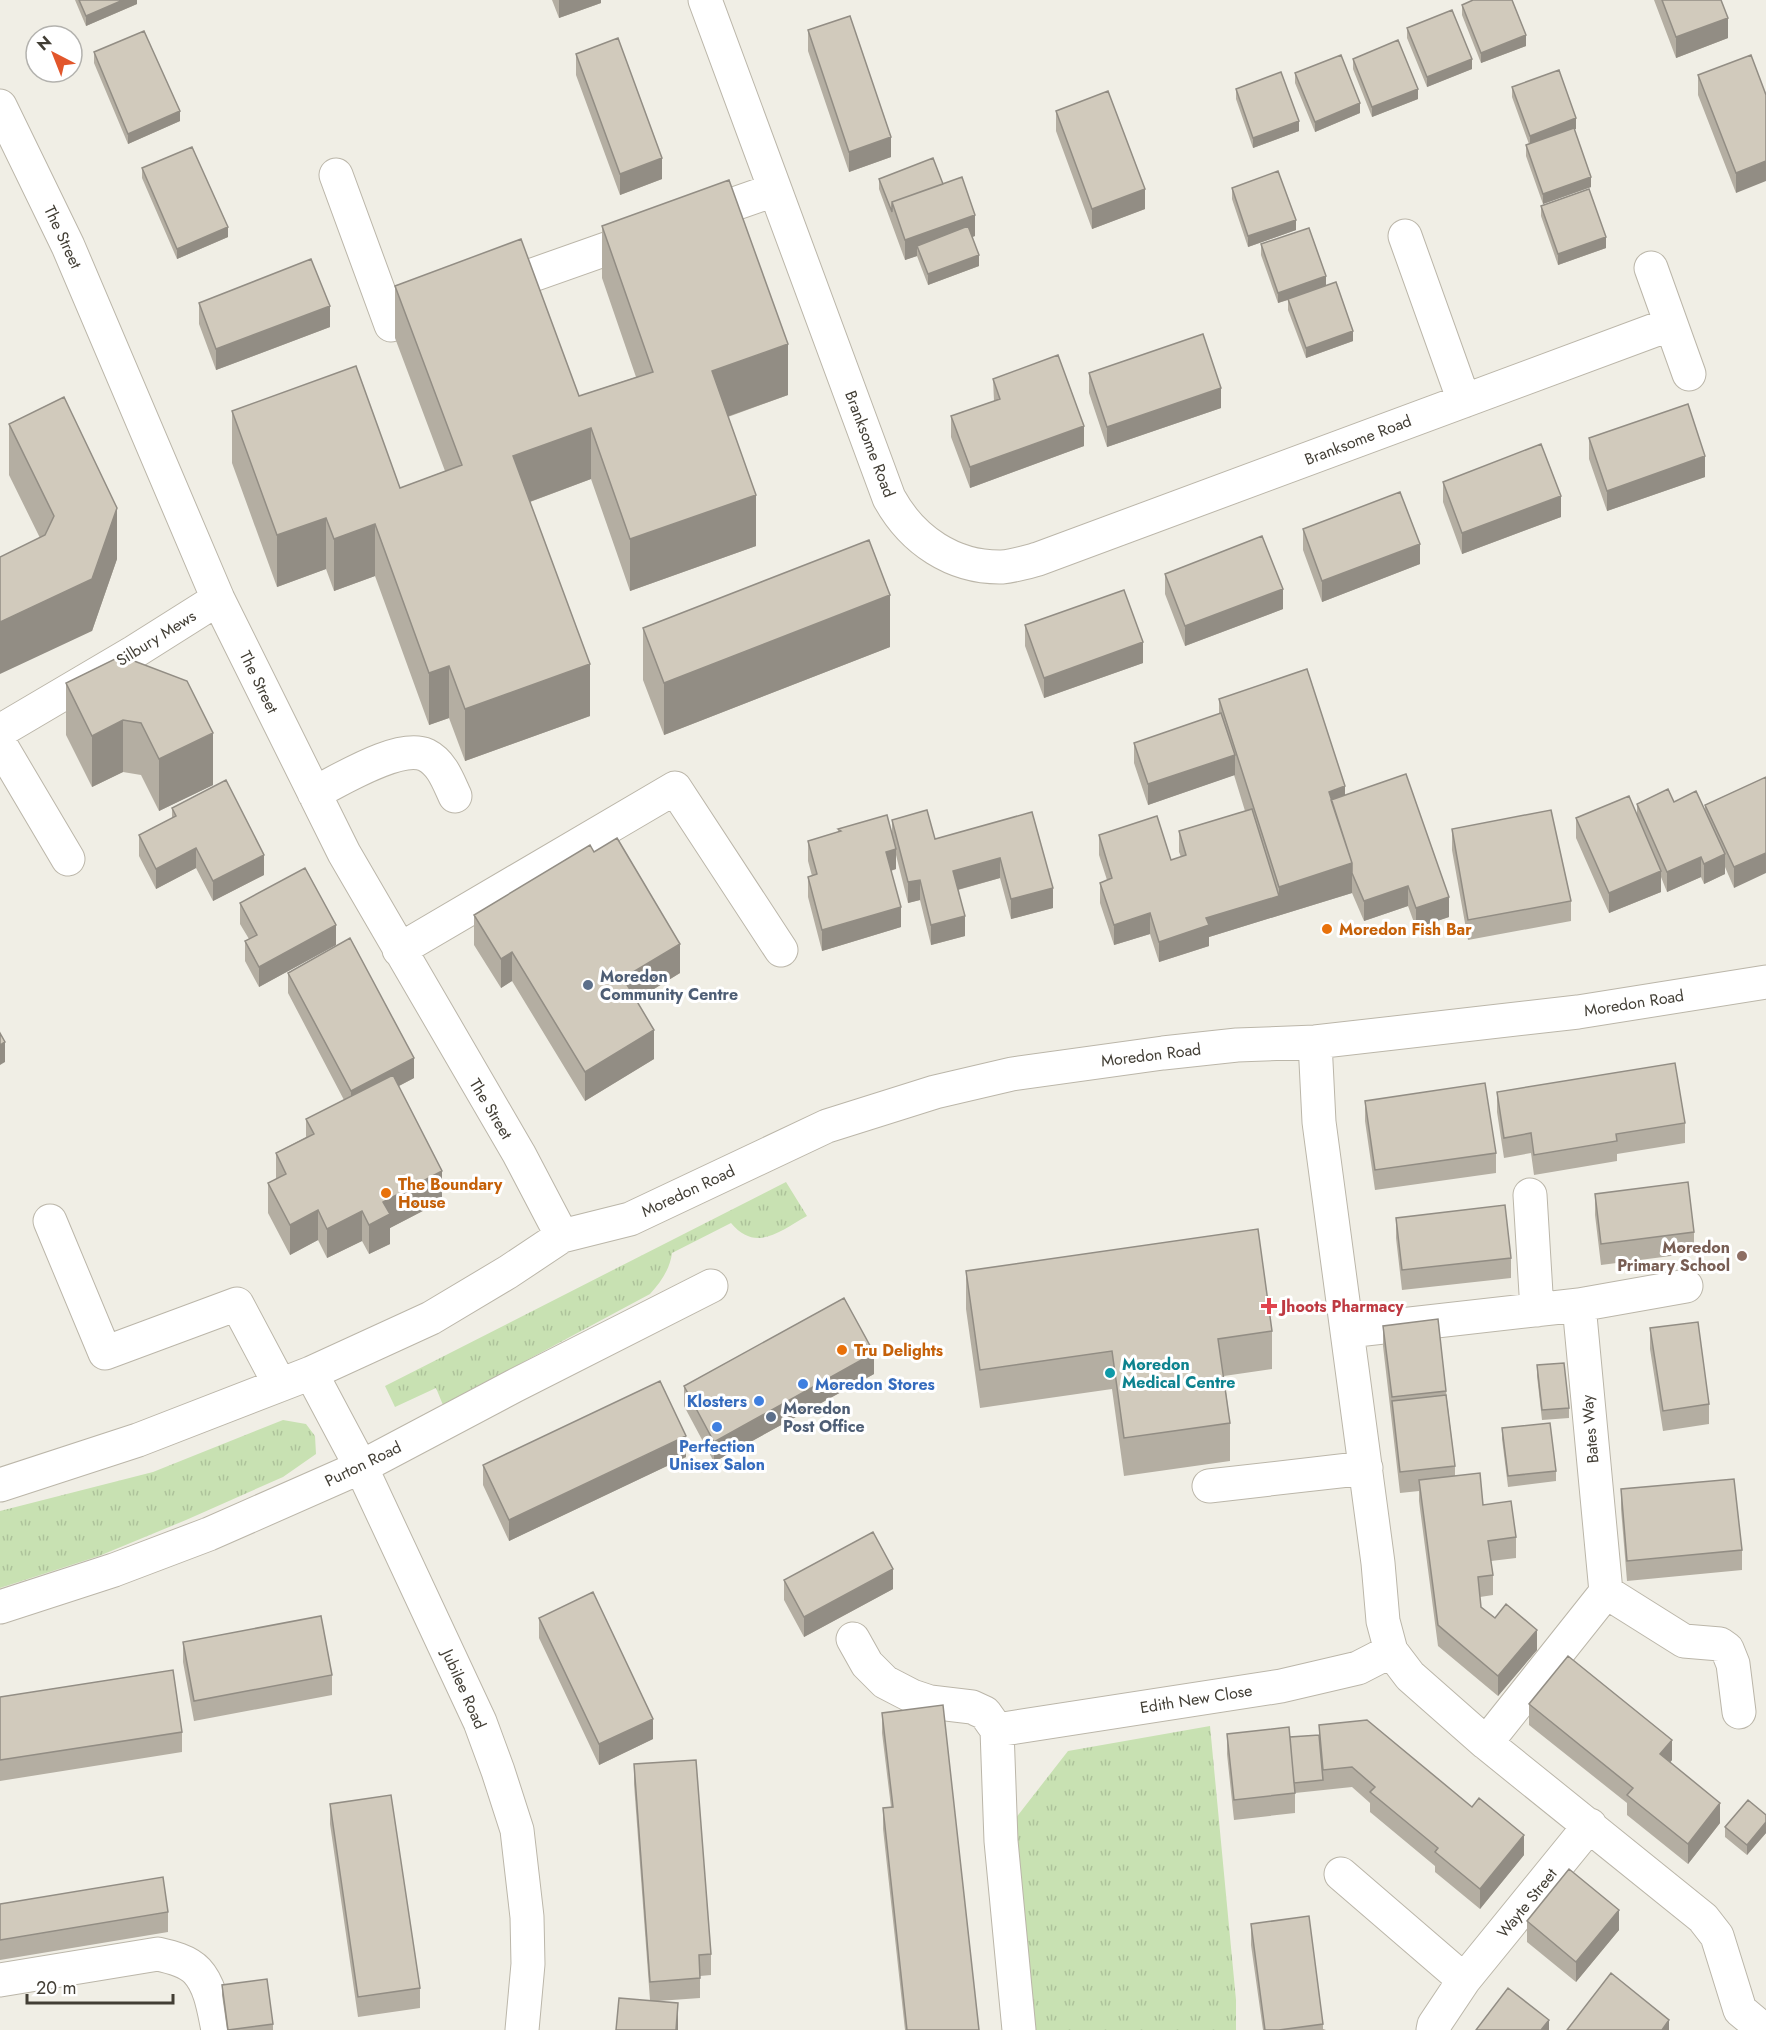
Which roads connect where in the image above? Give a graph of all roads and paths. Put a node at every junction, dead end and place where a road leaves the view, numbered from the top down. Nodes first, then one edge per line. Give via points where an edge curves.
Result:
1 (705, 0) edge
2 (0, 106) edge
3 (336, 175) dead end
4 (774, 190) junction
5 (1405, 236) dead end
6 (1651, 268) dead end
7 (1671, 324) junction
8 (1689, 374) dead end
9 (1464, 401) junction
10 (218, 599) junction
11 (0, 731) edge
12 (0, 744) edge
13 (314, 794) junction
14 (455, 796) dead end
15 (68, 859) dead end
16 (399, 950) junction
17 (781, 950) dead end
18 (1766, 982) edge
19 (1315, 1042) junction
20 (1530, 1195) dead end
21 (50, 1221) dead end
22 (562, 1236) junction
23 (711, 1286) dead end
24 (1686, 1286) dead end
25 (1579, 1305) junction
26 (1537, 1310) junction
27 (1348, 1331) junction
28 (311, 1373) junction
29 (280, 1385) junction
30 (361, 1467) junction
31 (1366, 1468) junction
32 (0, 1485) edge
33 (1209, 1486) dead end
34 (1606, 1592) junction
35 (0, 1606) edge
36 (853, 1639) dead end
37 (1391, 1651) junction
38 (1739, 1712) dead end
39 (997, 1730) junction
40 (1486, 1743) junction
41 (1590, 1826) junction
42 (1341, 1874) dead end
43 (0, 1980) edge
44 (1464, 1980) junction
45 (1743, 2023) edge
46 (218, 2030) edge
47 (522, 2030) edge
48 (1019, 2030) edge
49 (1433, 2030) edge

1 - 4 street, Branksome Road
2 - 10 street, The Street via 68,246
3 - 4 street via 392,325
4 - 9 street, Branksome Road via 896,511 912,531 940,551 981,566 1004,567 1038,559
5 - 9 street
6 - 7 street
7 - 8 street
7 - 9 street, Branksome Road
10 - 11 street, Silbury Mews
10 - 13 street, The Street
12 - 15 street
13 - 14 street via 363,768 416,752 437,763
13 - 16 street, The Street
16 - 17 street via 675,788
16 - 22 street, The Street via 519,1154
18 - 19 street, Moredon Road via 1578,1012
19 - 22 street, Moredon Road via 1237,1045 1141,1056 1011,1074 935,1092 819,1129 630,1218
19 - 27 street via 1319,1122
20 - 26 street
21 - 29 street via 105,1353 237,1304
22 - 28 street via 431,1318
23 - 30 street, Purton Road
24 - 25 street
25 - 26 street
25 - 34 street, Bates Way
26 - 27 street
27 - 31 street
28 - 29 street
28 - 30 street, Jubilee Road
29 - 32 street via 138,1440
30 - 35 street, Purton Road via 209,1534 114,1570
30 - 47 street, Jubilee Road via 480,1722 517,1830 528,1917
31 - 33 street
31 - 37 street via 1383,1621
34 - 38 street via 1684,1641 1720,1644 1727,1649 1733,1664
34 - 40 street
36 - 39 street via 867,1664 885,1682 930,1702 972,1707 985,1713
37 - 39 street, Edith New Close via 1358,1668 1281,1686
37 - 40 street via 1410,1676
39 - 48 street via 1001,1840
40 - 41 street
41 - 44 street, Wayte Street
41 - 45 street via 1703,1918 1717,1936
42 - 44 street
43 - 46 street via 158,1954 197,1970 209,1993
44 - 49 street, Wayte Street

